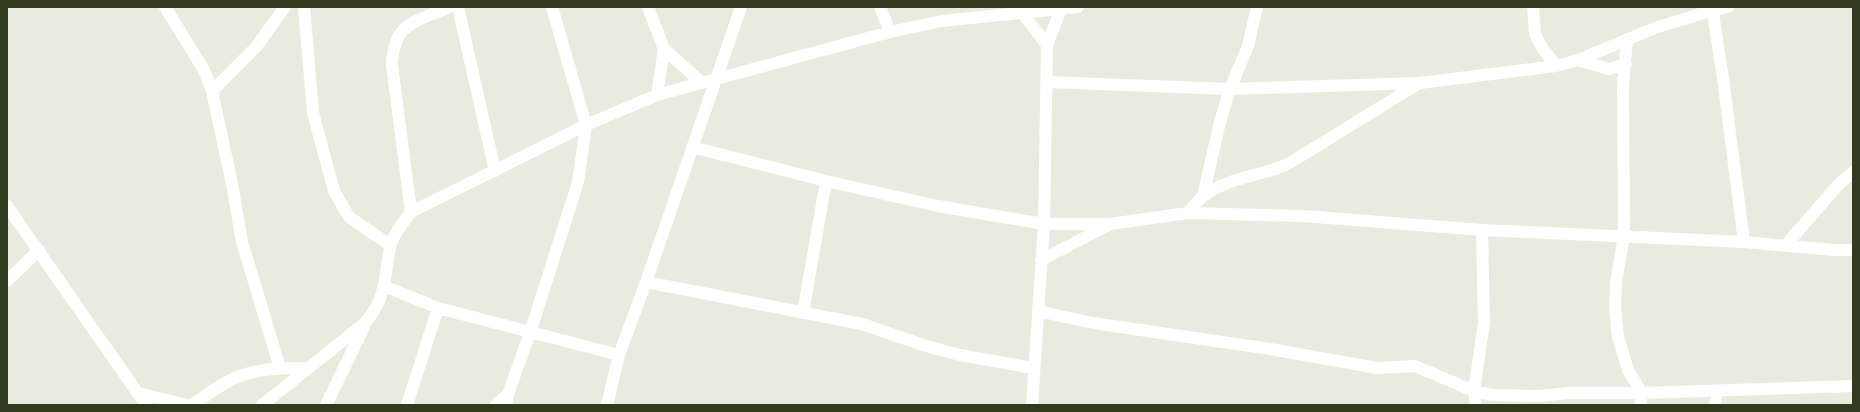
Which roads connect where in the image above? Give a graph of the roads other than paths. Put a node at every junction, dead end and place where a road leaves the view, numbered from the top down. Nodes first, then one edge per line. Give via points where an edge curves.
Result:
1 (165, 7) edge
2 (285, 7) edge
3 (304, 7) edge
4 (449, 7) edge
5 (458, 7) edge
6 (552, 7) edge
7 (648, 7) edge
8 (741, 7) edge
9 (880, 7) edge
10 (1078, 7) edge
11 (1257, 7) edge
12 (1533, 7) edge
13 (1728, 7) edge
14 (1061, 8) junction
15 (1712, 8) edge
16 (1022, 10) edge
17 (890, 32) junction
18 (1627, 39) junction
19 (1047, 45) junction
20 (664, 49) junction
21 (1578, 60) junction
22 (1626, 64) junction
23 (1556, 66) junction
24 (1609, 69) junction
25 (716, 79) junction
26 (1047, 82) junction
27 (702, 83) junction
28 (1420, 83) junction
29 (1623, 85) junction
30 (1230, 89) junction
31 (212, 91) junction
32 (657, 95) junction
33 (586, 125) junction
34 (692, 147) junction
35 (495, 171) junction
36 (1853, 172) edge
37 (826, 180) junction
38 (1203, 196) junction
39 (7, 206) edge
40 (411, 212) junction
41 (1188, 213) junction
42 (1044, 224) junction
43 (1110, 224) junction
44 (1482, 230) junction
45 (1624, 236) junction
46 (1744, 242) junction
47 (390, 245) junction
48 (1786, 245) junction
49 (39, 250) junction
50 (1853, 250) edge
51 (1041, 260) junction
52 (7, 280) edge
53 (646, 282) junction
54 (384, 286) junction
55 (438, 308) junction
56 (1038, 311) junction
57 (803, 313) junction
58 (366, 323) junction
59 (530, 333) junction
60 (619, 355) junction
61 (280, 368) junction
62 (308, 368) junction
63 (1033, 368) junction
64 (1853, 386) edge
65 (1717, 390) junction
66 (1474, 391) junction
67 (1642, 392) junction
68 (138, 393) junction
69 (1491, 395) junction
70 (507, 399) edge
71 (146, 405) edge
72 (187, 405) edge
73 (192, 405) edge
74 (262, 405) edge
75 (326, 405) edge
76 (408, 405) edge
77 (496, 405) edge
78 (608, 405) edge
79 (1032, 405) edge
80 (1476, 405) edge
81 (1482, 405) edge
82 (1640, 405) edge
83 (1716, 405) edge

1 - 31 street via 204,70
2 - 31 street via 256,47
3 - 47 street via 313,113 334,191 349,217
4 - 40 street via 409,25 398,34 393,48 392,65
5 - 35 street
6 - 33 street
7 - 20 street
8 - 25 street
9 - 17 street
10 - 14 street
11 - 30 street via 1248,46
12 - 23 street via 1535,34
13 - 15 street
14 - 16 street
14 - 19 street
15 - 18 street
15 - 46 street
16 - 17 street via 942,21
16 - 19 street
17 - 25 street
18 - 21 street
18 - 22 street
19 - 26 street
20 - 27 street
20 - 32 street
21 - 23 street
21 - 24 street
22 - 24 street
22 - 29 street
23 - 28 street
24 - 29 street
25 - 27 street
25 - 34 street
26 - 30 street
26 - 42 street
27 - 32 street
28 - 30 street
28 - 38 street via 1288,164 1275,170 1227,182
29 - 45 street
30 - 38 street
31 - 61 street via 242,242
32 - 33 street
33 - 35 street
33 - 59 street via 578,182
34 - 37 street
34 - 53 street
35 - 40 street
36 - 48 street via 1837,186
37 - 42 street via 938,206
37 - 57 street
38 - 41 street
39 - 49 street
40 - 47 street
41 - 43 street
41 - 44 street via 1303,216
42 - 43 street
42 - 51 street
43 - 51 street
44 - 45 street
44 - 66 street via 1484,322
45 - 46 street
45 - 67 street via 1616,282 1618,337 1628,370
46 - 48 street
47 - 54 street
48 - 50 street
49 - 52 street
49 - 68 street
51 - 56 street
53 - 57 street
53 - 60 street
54 - 55 street
54 - 58 street via 380,302
55 - 59 street
55 - 76 street
56 - 63 street
56 - 66 street via 1093,323 1270,349 1377,368 1415,366
57 - 63 street via 862,324 960,355
58 - 62 street
58 - 75 street
59 - 60 street
59 - 70 street
60 - 78 street
61 - 62 street
61 - 73 street via 239,376
62 - 74 street
63 - 79 street
64 - 65 street
65 - 67 street
65 - 83 street
66 - 69 street
66 - 80 street
67 - 69 street
67 - 82 street
68 - 71 street
68 - 72 street
69 - 81 street
70 - 77 street

